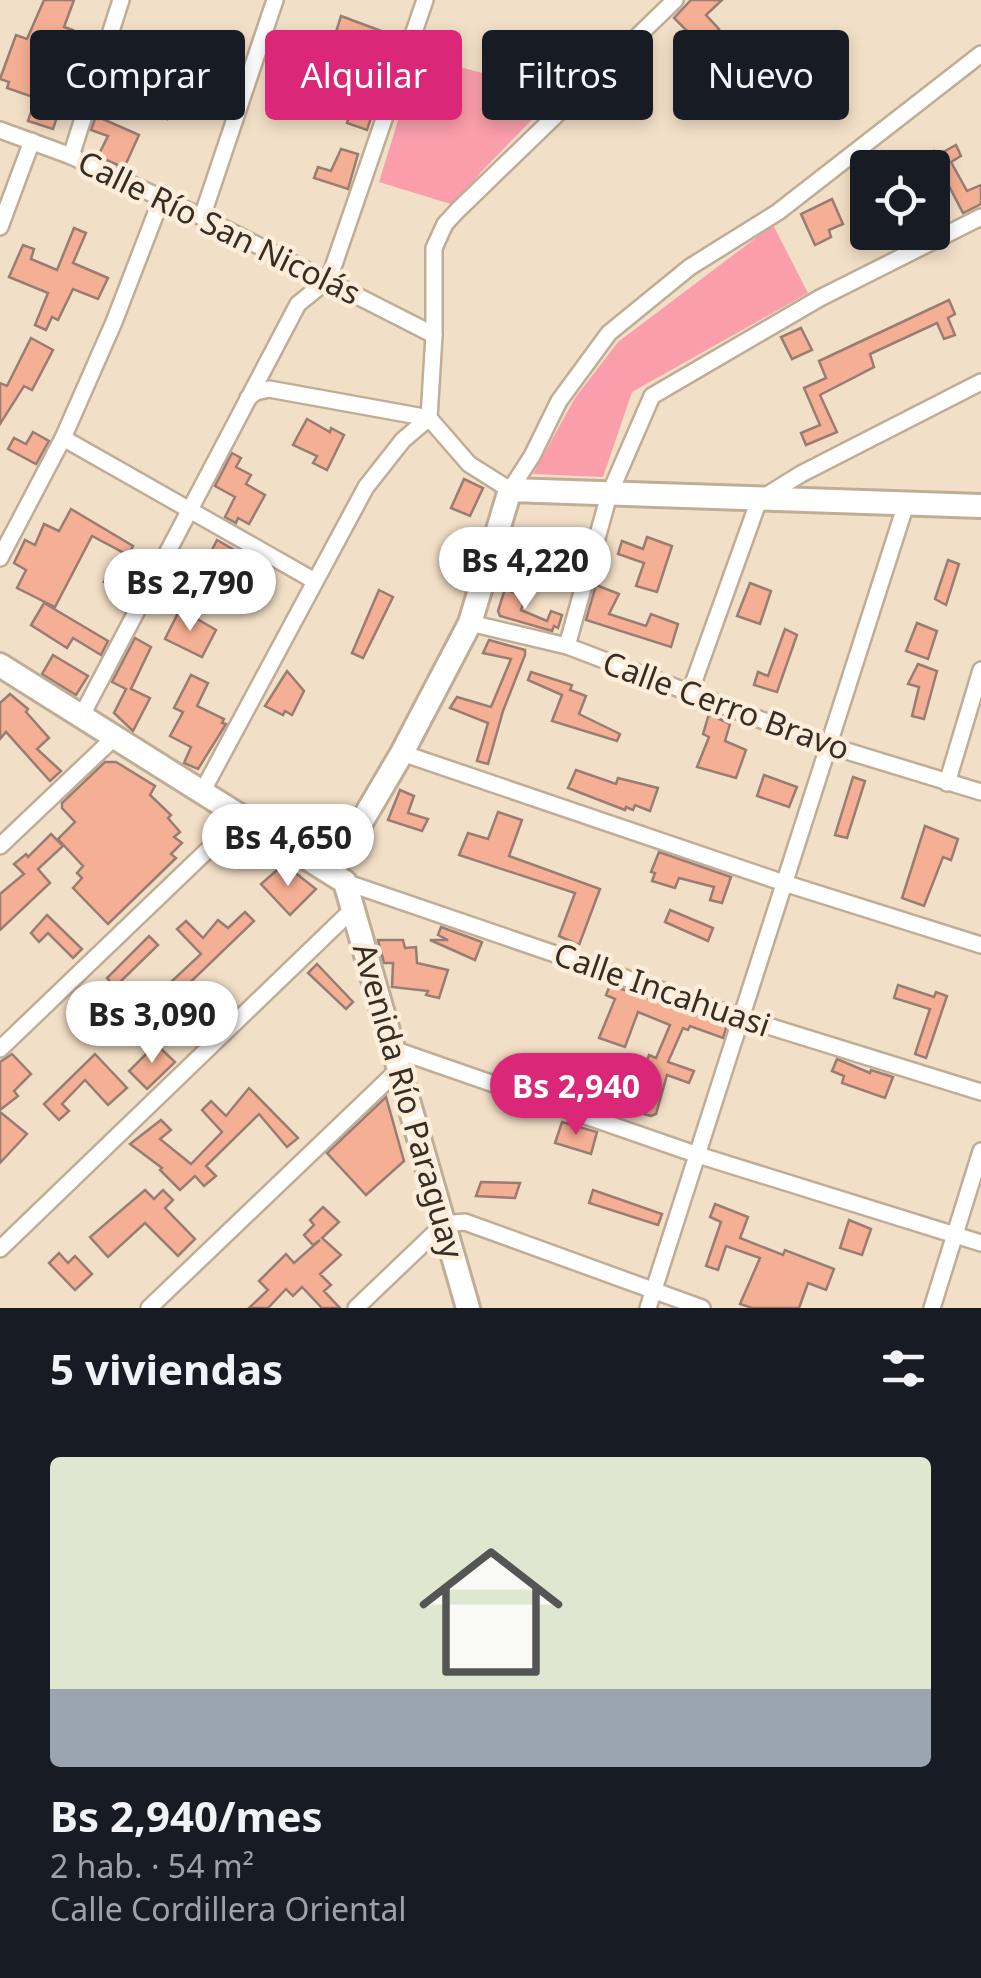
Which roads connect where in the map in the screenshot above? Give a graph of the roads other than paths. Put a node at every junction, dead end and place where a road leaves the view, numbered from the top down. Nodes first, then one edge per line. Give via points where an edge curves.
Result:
1 (121, 0) edge
2 (275, 0) edge
3 (426, 0) edge
4 (675, 0) edge
5 (981, 54) edge
6 (0, 130) edge
7 (32, 141) junction
8 (71, 156) junction
9 (161, 200) junction
10 (202, 218) junction
11 (981, 218) edge
12 (0, 227) edge
13 (329, 280) junction
14 (434, 335) junction
15 (981, 382) edge
16 (246, 399) junction
17 (428, 418) junction
18 (63, 438) junction
19 (510, 490) junction
20 (609, 495) junction
21 (760, 500) junction
22 (906, 504) junction
23 (981, 506) edge
24 (188, 510) junction
25 (0, 558) edge
26 (314, 580) junction
27 (470, 624) junction
28 (567, 646) junction
29 (0, 665) edge
30 (981, 670) edge
31 (689, 695) junction
32 (82, 715) junction
33 (116, 736) junction
34 (827, 745) junction
35 (402, 753) junction
36 (946, 783) junction
37 (981, 792) edge
38 (201, 794) junction
39 (241, 818) junction
40 (0, 846) edge
41 (339, 877) junction
42 (784, 883) junction
43 (352, 909) junction
44 (981, 945) edge
45 (739, 1017) junction
46 (0, 1049) edge
47 (396, 1059) junction
48 (981, 1092) edge
49 (981, 1151) edge
50 (698, 1155) junction
51 (444, 1224) junction
52 (955, 1234) junction
53 (981, 1243) edge
54 (0, 1249) edge
55 (650, 1300) edge
56 (148, 1308) edge
57 (356, 1308) edge
58 (468, 1308) edge
59 (702, 1308) edge
60 (932, 1308) edge

1 - 8 street
2 - 10 street
3 - 13 street
4 - 14 street via 445,224 434,248
5 - 19 street via 610,332 559,401
6 - 7 street, Calle Río San Nicolás
7 - 8 street, Calle Río San Nicolás
7 - 12 street
8 - 9 street, Calle Río San Nicolás
9 - 10 street, Calle Río San Nicolás
9 - 18 street
10 - 13 street, Calle Río San Nicolás
11 - 20 street via 820,298 652,396
13 - 14 street, Calle Río San Nicolás
13 - 16 street via 298,304
14 - 17 street
15 - 21 street
16 - 17 street via 268,389
16 - 24 street
17 - 19 street via 469,464
17 - 26 street via 366,487
18 - 24 street
18 - 25 street
19 - 20 street
19 - 27 street
20 - 21 street
20 - 28 street
21 - 22 street
21 - 31 street
22 - 23 street
22 - 34 street
24 - 26 street
24 - 32 street
26 - 38 street
27 - 28 street, Calle Cerro Bravo
27 - 35 street
28 - 31 street, Calle Cerro Bravo
29 - 32 street, Calle Incahuasi
30 - 36 street
31 - 34 street, Calle Cerro Bravo
32 - 33 street, Calle Incahuasi
33 - 38 street, Calle Incahuasi
33 - 40 street
34 - 36 street, Calle Cerro Bravo
34 - 42 street
35 - 41 street
35 - 42 street
36 - 37 street, Calle Cerro Bravo
38 - 39 street, Calle Incahuasi
39 - 41 street, Calle Incahuasi
39 - 46 street
41 - 43 street, Avenida Río Paraguay
41 - 45 street, Calle Incahuasi
42 - 44 street
42 - 45 street
43 - 47 street, Avenida Río Paraguay
43 - 54 street
45 - 48 street, Calle Incahuasi
45 - 50 street
47 - 50 street
47 - 51 street, Avenida Río Paraguay
47 - 56 street
49 - 52 street
50 - 52 street
50 - 55 street
51 - 55 street via 464,1222
51 - 57 street
51 - 58 street, Avenida Río Paraguay
52 - 53 street
52 - 60 street
55 - 59 street

